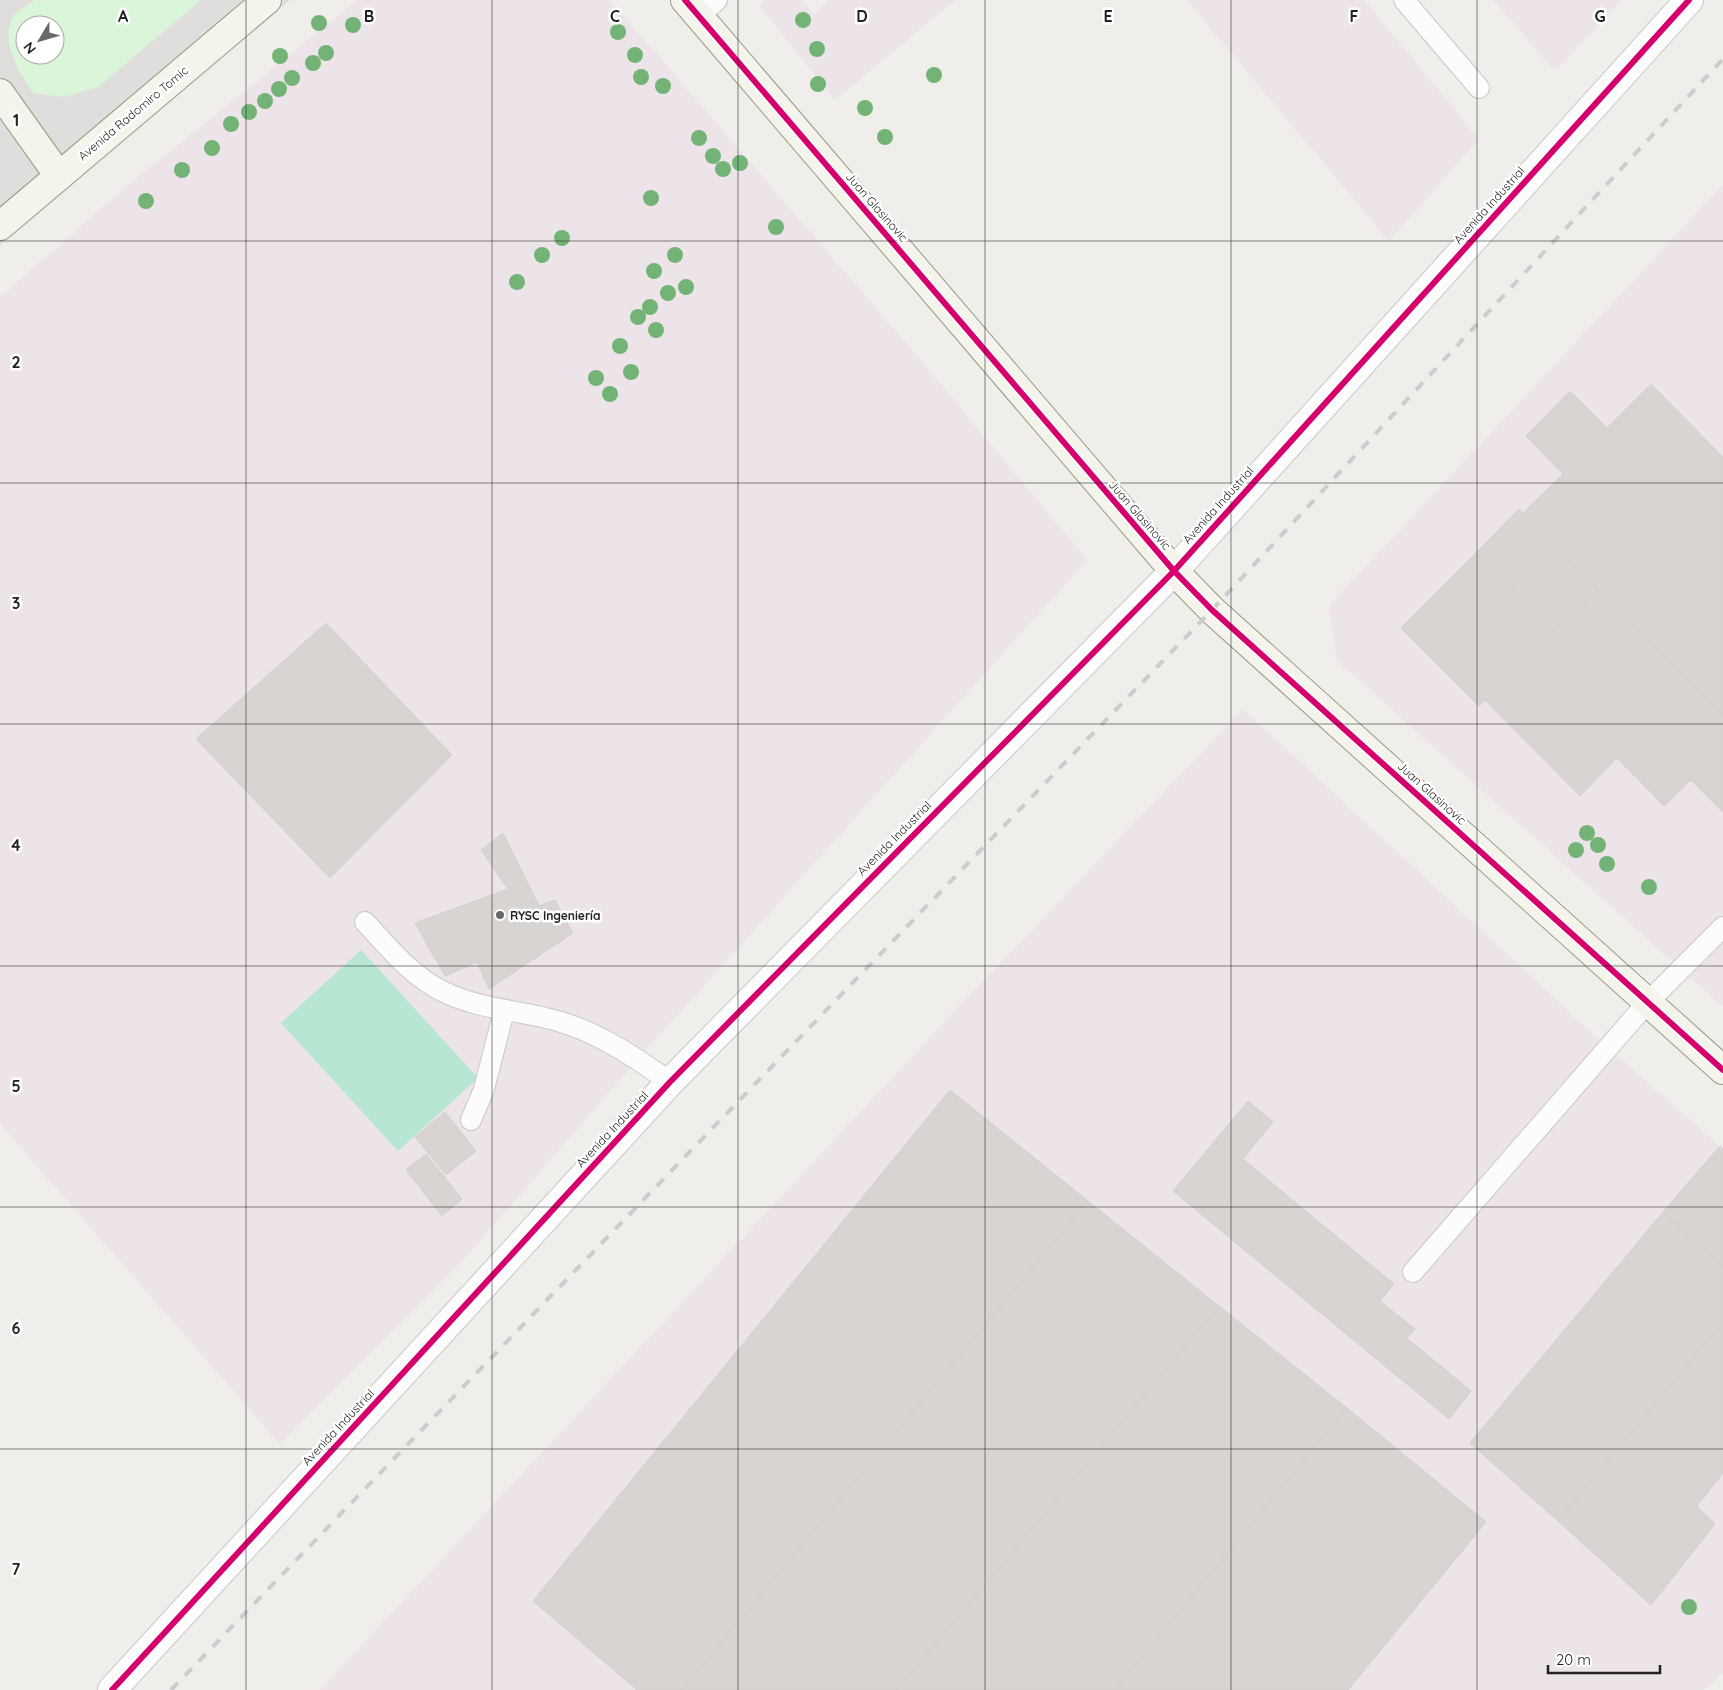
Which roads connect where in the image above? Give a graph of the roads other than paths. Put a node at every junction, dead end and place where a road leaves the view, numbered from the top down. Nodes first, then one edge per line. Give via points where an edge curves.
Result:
1 (267, 0) edge
2 (1404, 0) edge
3 (1689, 0) edge
4 (700, 5) edge
5 (1480, 88) dead end
6 (0, 93) edge
7 (59, 176) junction
8 (0, 226) edge
9 (1174, 571) junction
10 (365, 922) dead end
11 (1723, 927) edge
12 (1647, 1003) junction
13 (504, 1011) junction
14 (1723, 1070) edge
15 (670, 1082) junction
16 (471, 1120) dead end
17 (1413, 1272) dead end
18 (112, 1690) edge

1 - 7 street, Avenida Radomiro Tomic
2 - 5 lane
3 - 9 street, Avenida Industrial
4 - 9 street, Juan Glasinovic
6 - 7 street
7 - 8 street, Avenida Radomiro Tomic
9 - 12 street, Juan Glasinovic via 1212,610
9 - 15 street, Avenida Industrial
10 - 13 lane via 409,970 443,992 479,1006
11 - 12 lane
12 - 14 street, Juan Glasinovic
12 - 17 lane
13 - 15 lane via 560,1022 590,1032
13 - 16 lane via 484,1089
15 - 18 street, Avenida Industrial

